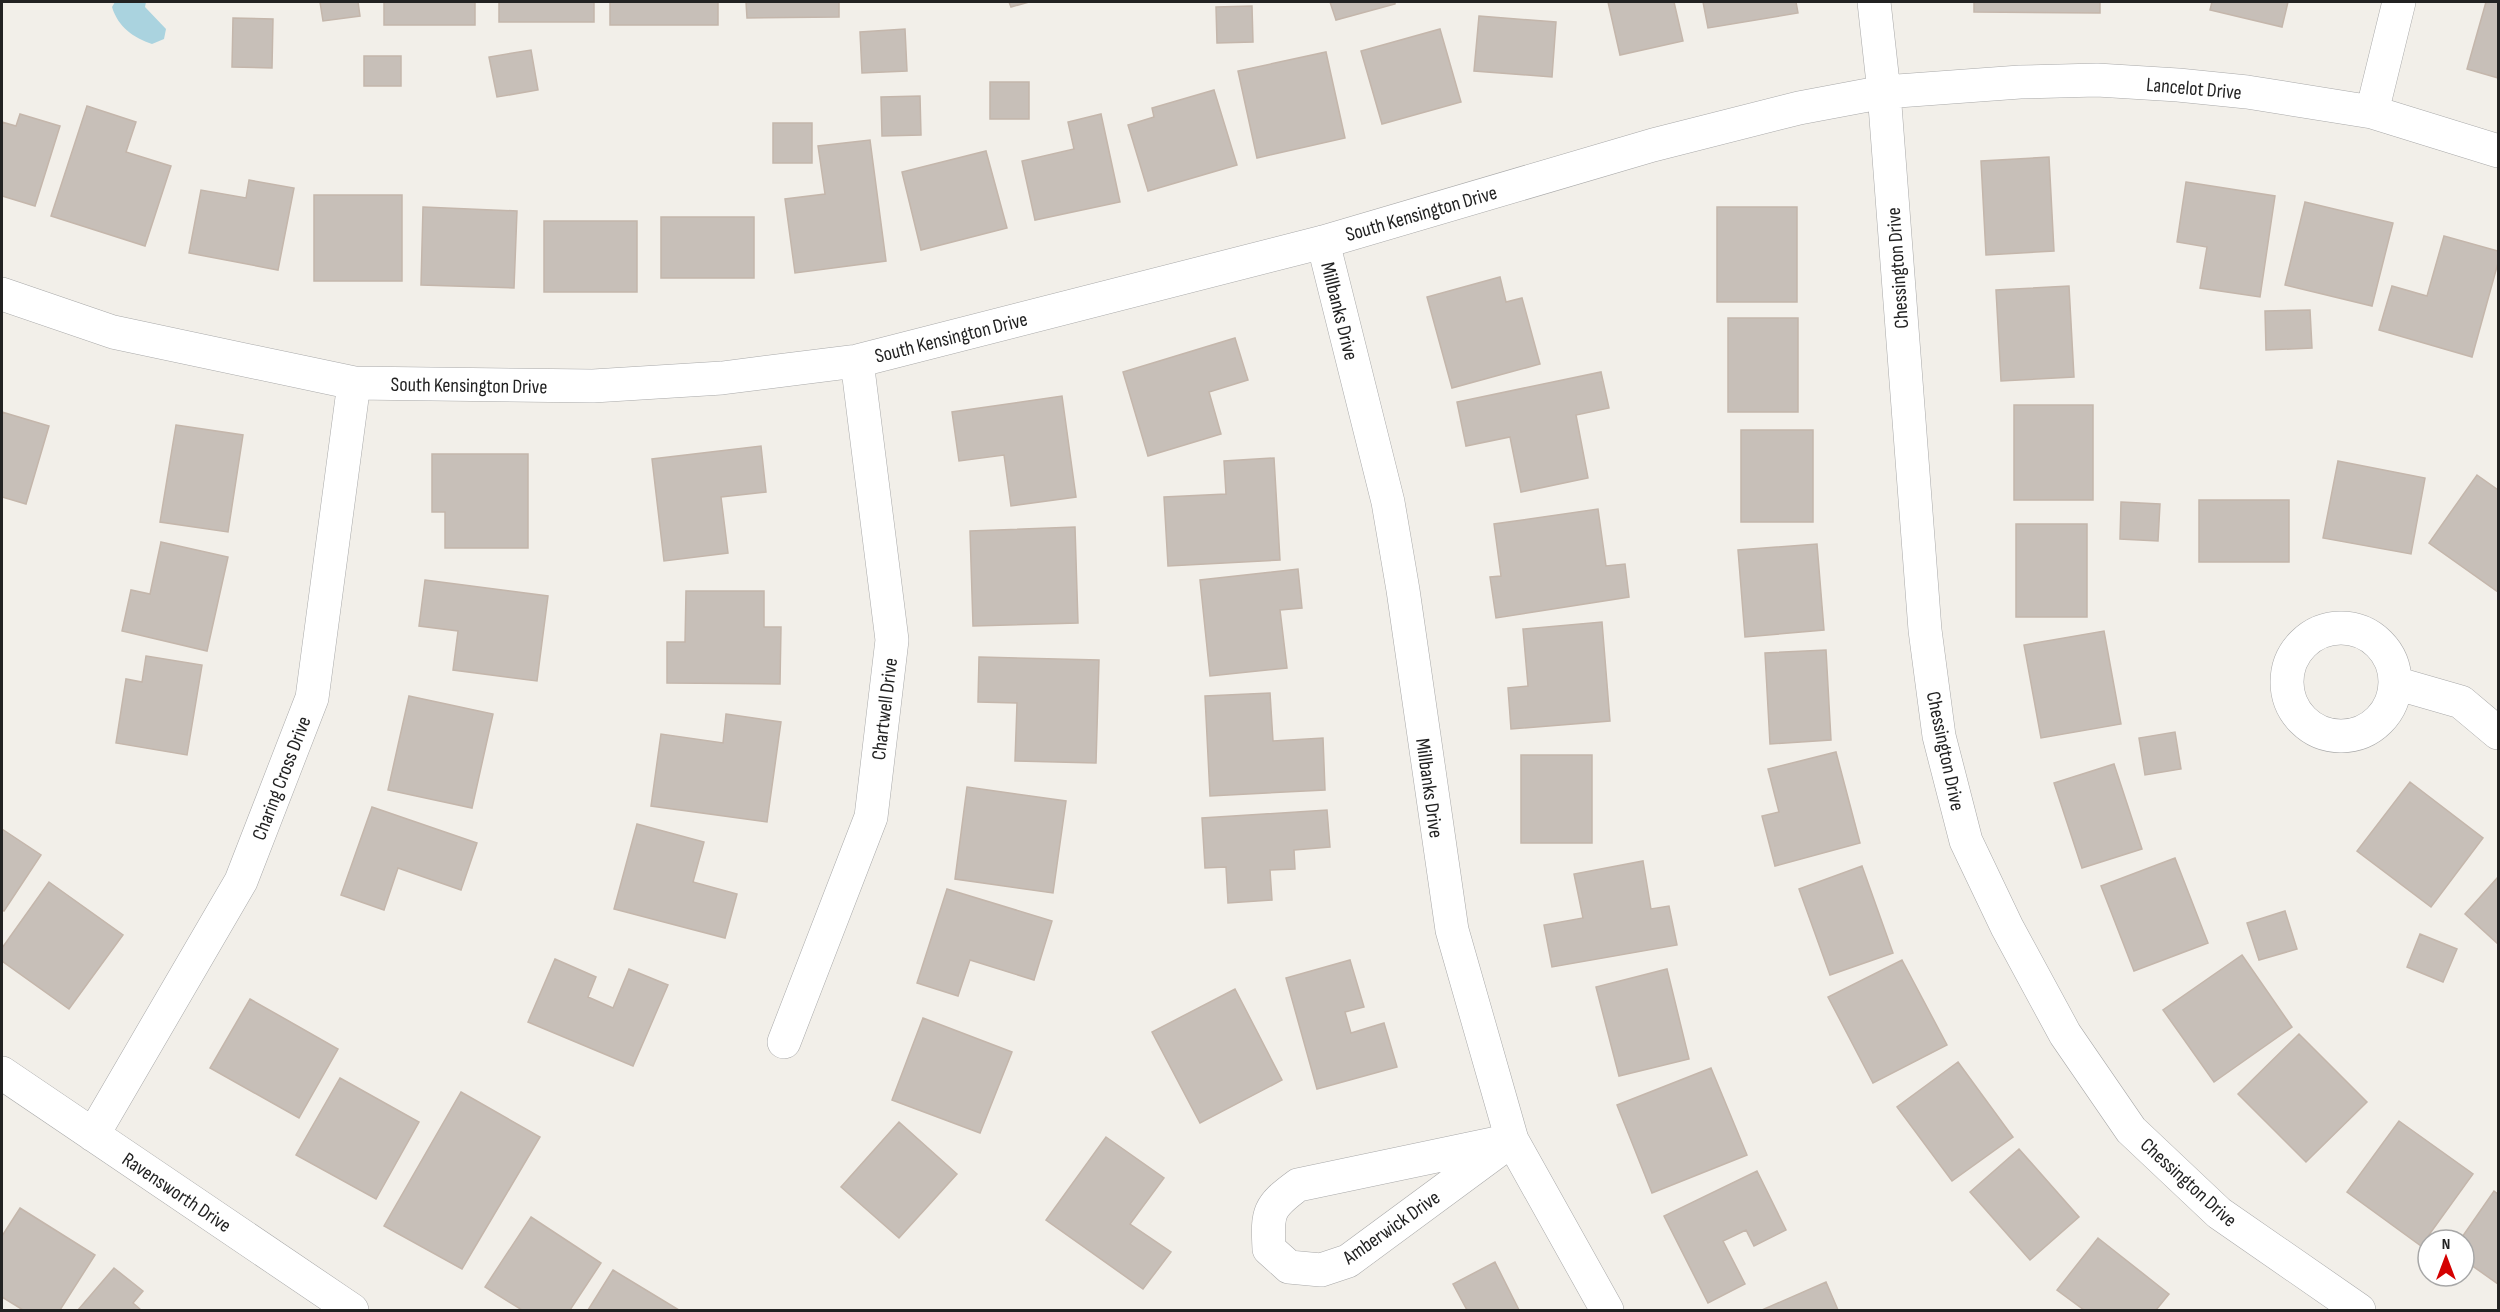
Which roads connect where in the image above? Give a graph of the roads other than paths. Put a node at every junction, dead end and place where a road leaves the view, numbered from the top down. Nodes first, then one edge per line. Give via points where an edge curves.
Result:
1 (1874, 2) edge
2 (2399, 2) edge
3 (1884, 92) junction
4 (2372, 112) junction
5 (2499, 151) edge
6 (1323, 242) junction
7 (2, 294) edge
8 (857, 361) junction
9 (354, 383) junction
10 (2395, 683) dead end
11 (2499, 733) edge
12 (784, 1042) dead end
13 (2, 1073) edge
14 (93, 1135) junction
15 (1512, 1140) junction
16 (352, 1311) edge
17 (1607, 1311) edge
18 (2359, 1311) edge

1 - 3 street, Chessington Drive
2 - 4 street
3 - 4 street, Lancelot Drive via 2097,80 2247,92
3 - 6 street, South Kensington Drive via 1799,108 1653,145
3 - 18 street, Chessington Drive via 1925,630 1939,736 1966,841 2065,1034 2131,1130 2219,1213
4 - 5 street, Lancelot Drive
6 - 8 street, South Kensington Drive
6 - 15 street, Millbanks Drive via 1388,502 1452,930
7 - 9 street, South Kensington Drive via 113,332
8 - 9 street, South Kensington Drive via 722,378 593,386
8 - 12 street, Chartwell Drive via 892,640 871,817
9 - 14 street, Charing Cross Drive via 312,698 241,881
10 - 11 street via 2461,702
13 - 14 street, Ravensworth Drive
14 - 16 street, Ravensworth Drive
15 - 15 street, Amberwick Drive via 1298,1185 1278,1200 1267,1219 1269,1249 1289,1267 1321,1270 1348,1261
15 - 17 street, Millbanks Drive

